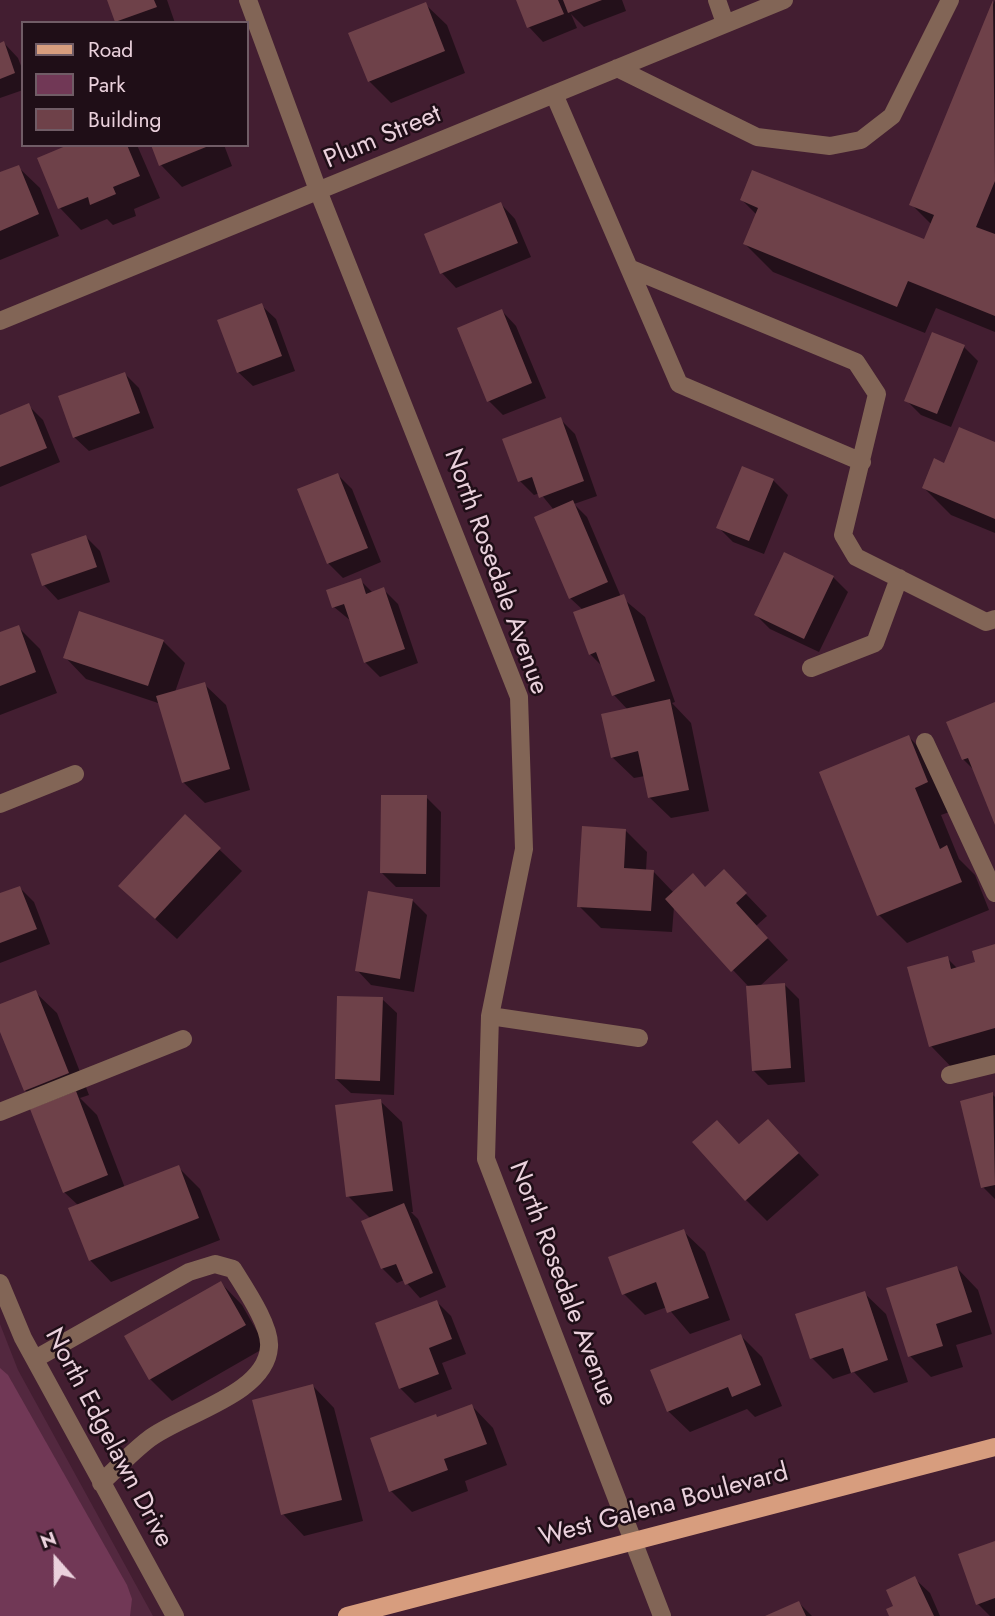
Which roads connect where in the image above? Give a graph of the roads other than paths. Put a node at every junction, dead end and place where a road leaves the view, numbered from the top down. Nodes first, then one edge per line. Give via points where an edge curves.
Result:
1 (248, 0) edge
2 (717, 0) edge
3 (784, 0) edge
4 (950, 0) edge
5 (725, 23) junction
6 (617, 68) junction
7 (554, 94) junction
8 (319, 193) junction
9 (629, 268) junction
10 (0, 321) edge
11 (862, 462) junction
12 (899, 578) junction
13 (995, 619) edge
14 (811, 668) dead end
15 (925, 742) dead end
16 (75, 774) dead end
17 (0, 804) edge
18 (995, 893) edge
19 (490, 1016) junction
20 (639, 1038) dead end
21 (183, 1039) dead end
22 (995, 1064) edge
23 (950, 1075) dead end
24 (0, 1112) edge
25 (0, 1283) edge
26 (35, 1359) junction
27 (995, 1447) edge
28 (101, 1483) junction
29 (632, 1542) junction
30 (175, 1616) edge
31 (347, 1616) edge
32 (662, 1616) edge

1 - 8 street, North Rosedale Avenue
2 - 5 street
3 - 5 street, Plum Street
4 - 6 street via 892,116 861,140 830,146 757,137
5 - 6 street, Plum Street
6 - 7 street, Plum Street
7 - 8 street, Plum Street
7 - 9 street
8 - 10 street, Plum Street
8 - 19 street, North Rosedale Avenue via 519,697 524,849
9 - 11 street via 679,384
9 - 11 street via 856,362 877,394
11 - 12 street via 843,535 856,557
12 - 13 street via 986,622
12 - 14 street via 876,643
15 - 18 street
16 - 17 street
19 - 20 street
19 - 29 street, North Rosedale Avenue via 486,1159
21 - 24 street
22 - 23 street
25 - 26 street, North Edgelawn Drive
26 - 28 street, North Edgelawn Drive
26 - 28 street via 189,1272 215,1264 233,1269 256,1308 270,1346 261,1371 230,1396 150,1438
27 - 29 main road, West Galena Boulevard
28 - 30 street, North Edgelawn Drive
29 - 31 main road, West Galena Boulevard
29 - 32 street, North Rosedale Avenue

